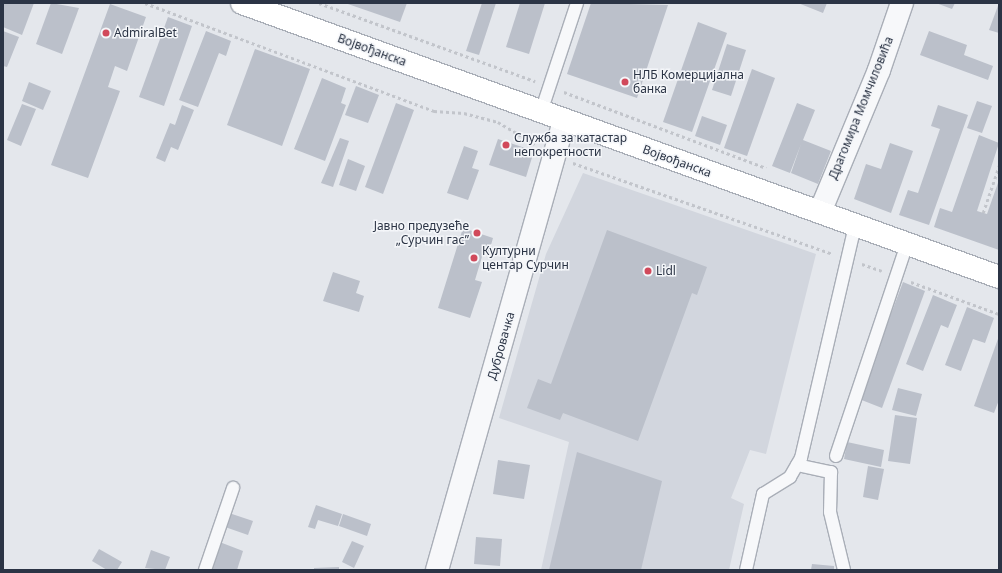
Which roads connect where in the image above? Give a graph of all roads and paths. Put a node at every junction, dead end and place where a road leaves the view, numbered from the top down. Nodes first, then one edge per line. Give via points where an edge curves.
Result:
1 (242, 3) edge
2 (319, 3) edge
3 (577, 3) edge
4 (902, 3) edge
5 (549, 86) junction
6 (541, 112) junction
7 (564, 121) junction
8 (999, 166) edge
9 (772, 171) dead end
10 (820, 212) junction
11 (983, 213) dead end
12 (855, 226) junction
13 (907, 244) junction
14 (999, 277) edge
15 (836, 456) dead end
16 (797, 465) junction
17 (234, 488) dead end
18 (205, 570) edge
19 (437, 570) edge
20 (746, 570) edge
21 (844, 570) edge

1 - 6 main road, Војвођанска
2 - 5 path
3 - 5 lane
4 - 10 street, Драгомира Момчиловића via 879,70
5 - 6 lane
5 - 9 path
6 - 7 main road, Војвођанска
7 - 10 main road, Војвођанска
7 - 19 street, Дубровачка
8 - 11 path
10 - 12 main road, Војвођанска
12 - 13 main road, Војвођанска
12 - 16 lane
13 - 14 main road, Војвођанска
13 - 15 lane
16 - 20 lane via 790,476 764,494
16 - 21 lane via 831,472 830,512
17 - 18 lane

